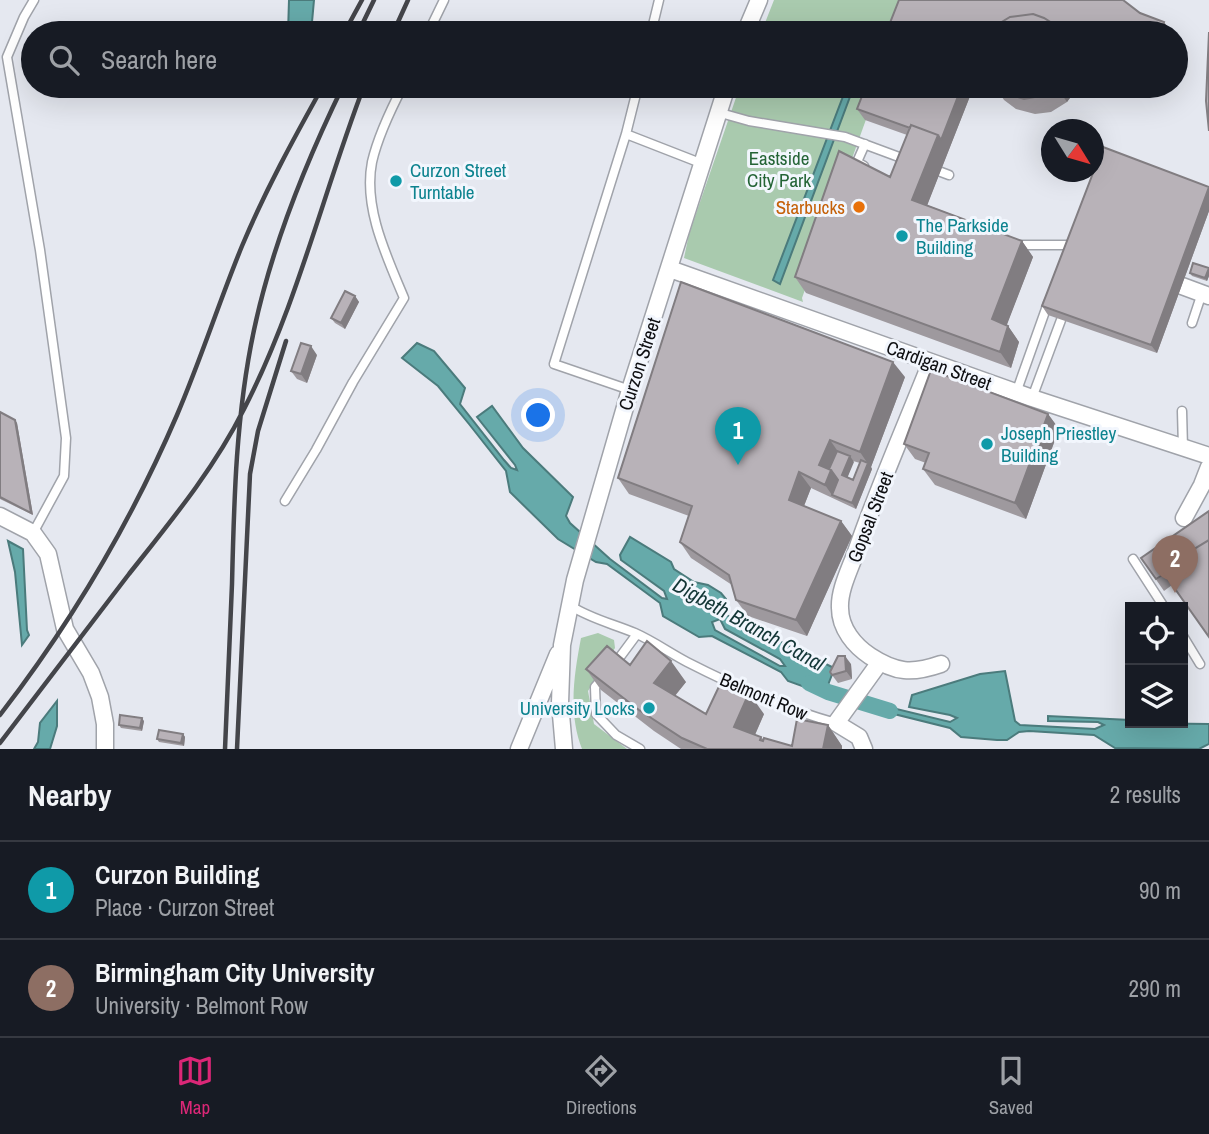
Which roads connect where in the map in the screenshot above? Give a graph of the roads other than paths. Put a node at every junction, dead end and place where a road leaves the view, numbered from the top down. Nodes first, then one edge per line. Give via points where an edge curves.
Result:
1 (34, 0) edge
2 (444, 0) edge
3 (659, 0) edge
4 (759, 0) edge
5 (22, 21) edge
6 (434, 21) edge
7 (654, 21) edge
8 (750, 21) edge
9 (21, 24) edge
10 (397, 98) edge
11 (635, 98) edge
12 (723, 98) edge
13 (718, 112) junction
14 (626, 134) junction
15 (864, 144) junction
16 (914, 162) edge
17 (703, 163) junction
18 (869, 169) edge
19 (1073, 233) edge
20 (1003, 241) edge
21 (1069, 245) junction
22 (1065, 256) edge
23 (670, 269) junction
24 (1182, 286) dead end
25 (1206, 294) edge
26 (1050, 303) edge
27 (1061, 320) edge
28 (1192, 323) dead end
29 (931, 362) junction
30 (630, 390) junction
31 (1016, 393) junction
32 (1032, 398) junction
33 (1182, 411) dead end
34 (1183, 448) junction
35 (1209, 456) edge
36 (1209, 467) edge
37 (285, 501) dead end
38 (0, 516) edge
39 (1184, 518) dead end
40 (33, 533) junction
41 (1133, 559) dead end
42 (1161, 602) edge
43 (569, 606) junction
44 (637, 634) junction
45 (1188, 644) edge
46 (562, 645) junction
47 (880, 662) junction
48 (941, 663) dead end
49 (1200, 664) dead end
50 (836, 723) junction
51 (105, 749) edge
52 (519, 749) edge
53 (564, 749) edge
54 (640, 749) edge
55 (864, 749) edge

1 - 5 lane
2 - 6 lane
3 - 7 lane
4 - 8 street
9 - 40 lane via 6,57 40,250 66,438 64,476
10 - 37 lane via 372,162 371,195 383,247 404,298
11 - 14 lane
12 - 13 street, Curzon Street
13 - 15 lane
13 - 17 street, Curzon Street
14 - 17 lane
14 - 30 lane via 554,364
15 - 16 lane
15 - 18 lane via 857,162
17 - 23 street, Curzon Street
19 - 21 lane
20 - 21 lane via 1021,247
21 - 22 lane
23 - 29 street, Cardigan Street
23 - 30 street, Curzon Street
24 - 25 street
25 - 28 lane
26 - 31 lane
27 - 32 lane
29 - 31 street, Cardigan Street
29 - 47 street, Gopsal Street via 863,533 839,608 845,629 862,650
30 - 43 street, Curzon Street
31 - 32 street, Cardigan Street
32 - 34 street, Cardigan Street
33 - 34 lane
34 - 35 street, Cardigan Street
36 - 39 street
38 - 40 street
40 - 51 street via 48,554 65,629 92,673 105,724
41 - 42 lane
43 - 44 lane, Belmont Row
43 - 46 street, Curzon Street
44 - 50 lane, Belmont Row via 759,696
44 - 54 lane via 595,687 596,714 616,735
45 - 49 lane
46 - 52 street, Curzon Street
46 - 53 street, Curzon Street
47 - 48 street via 899,671
47 - 50 street
50 - 55 street via 859,737

